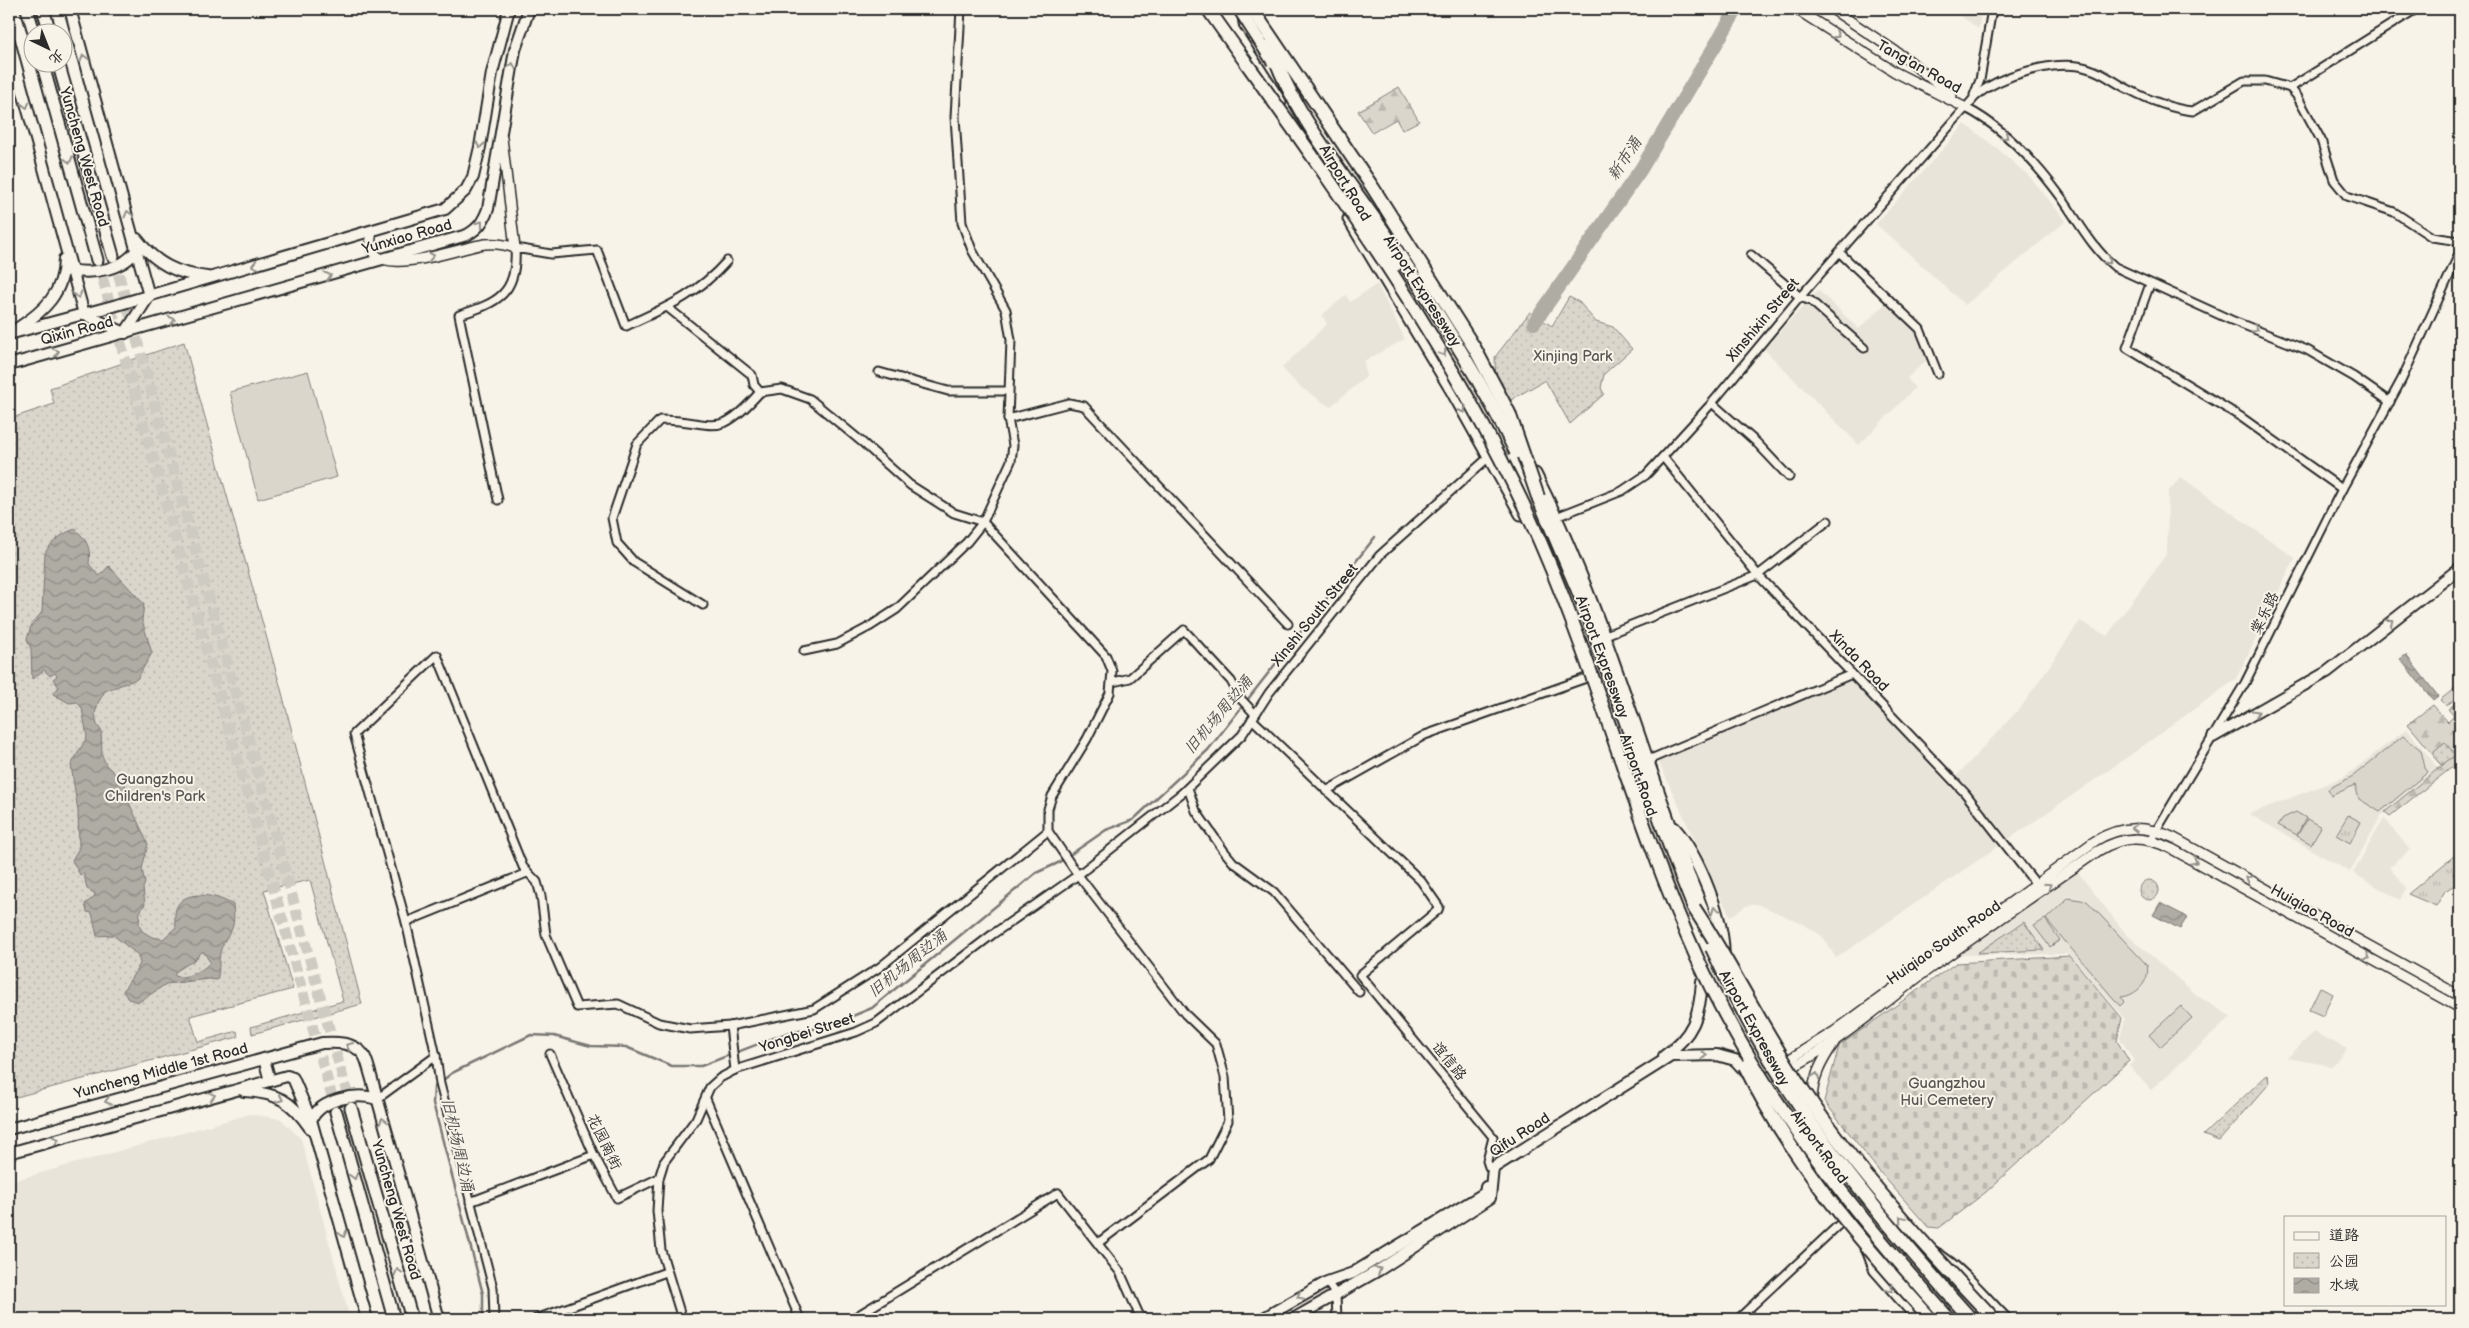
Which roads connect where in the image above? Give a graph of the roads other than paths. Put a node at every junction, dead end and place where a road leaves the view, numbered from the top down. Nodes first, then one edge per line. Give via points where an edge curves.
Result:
1 (27, 9) edge
2 (43, 9) edge
3 (70, 9) edge
4 (509, 9) edge
5 (529, 9) edge
6 (961, 9) edge
7 (1208, 9) edge
8 (1220, 9) edge
9 (1230, 9) edge
10 (1239, 9) edge
11 (1252, 9) edge
12 (1260, 9) edge
13 (1796, 9) edge
14 (1832, 9) edge
15 (1992, 9) edge
16 (2416, 9) edge
17 (31, 22) edge
18 (47, 22) edge
19 (1233, 27) junction
20 (1272, 40) junction
21 (9, 41) edge
22 (1250, 53) junction
23 (45, 72) edge
24 (61, 72) edge
25 (2290, 88) junction
26 (1966, 108) junction
27 (502, 132) junction
28 (372, 232) junction
29 (134, 234) junction
30 (2460, 241) edge
31 (64, 248) junction
32 (514, 248) junction
33 (137, 249) junction
34 (1839, 252) junction
35 (2460, 252) edge
36 (1752, 255) dead end
37 (113, 256) tunnel mouth
38 (97, 260) tunnel mouth
39 (383, 260) junction
40 (727, 261) dead end
41 (71, 270) junction
42 (230, 272) junction
43 (2150, 284) junction
44 (149, 296) junction
45 (1800, 297) junction
46 (117, 305) joint
47 (667, 307) junction
48 (84, 314) junction
49 (9, 333) edge
50 (125, 333) junction
51 (1864, 348) dead end
52 (9, 365) edge
53 (879, 372) dead end
54 (1938, 374) dead end
55 (1477, 376) junction
56 (1008, 391) junction
57 (760, 392) junction
58 (2390, 402) junction
59 (1712, 403) junction
60 (1008, 419) junction
61 (1490, 456) junction
62 (1663, 457) junction
63 (1789, 477) dead end
64 (2342, 490) junction
65 (1538, 497) junction
66 (498, 500) dead end
67 (1556, 517) junction
68 (1828, 520) dead end
69 (983, 522) junction
70 (2460, 568) edge
71 (1758, 575) junction
72 (703, 605) dead end
73 (1288, 624) dead end
74 (1603, 636) junction
75 (804, 650) dead end
76 (1852, 674) junction
77 (1589, 677) junction
78 (1113, 682) junction
79 (1252, 713) junction
80 (2214, 737) junction
81 (1646, 761) junction
82 (1188, 788) junction
83 (1326, 791) junction
84 (2156, 831) junction
85 (1048, 832) junction
86 (2150, 841) junction
87 (527, 872) junction
88 (1078, 875) junction
89 (2036, 884) junction
90 (2020, 900) junction
91 (1694, 908) junction
92 (406, 922) junction
93 (1697, 958) junction
94 (1702, 981) junction
95 (1359, 992) dead end
96 (2460, 996) edge
97 (2460, 1008) edge
98 (730, 1026) junction
99 (1838, 1037) junction
100 (550, 1054) dead end
101 (436, 1056) junction
102 (264, 1059) junction
103 (1780, 1069) junction
104 (735, 1070) junction
105 (1756, 1079) junction
106 (270, 1081) junction
107 (233, 1090) junction
108 (1767, 1097) junction
109 (706, 1098) junction
110 (377, 1099) junction
111 (351, 1108) tunnel mouth
112 (336, 1112) tunnel mouth
113 (311, 1120) junction
114 (1812, 1120) junction
115 (9, 1129) edge
116 (316, 1137) junction
117 (9, 1153) edge
118 (594, 1155) junction
119 (1491, 1168) junction
120 (659, 1178) junction
121 (470, 1202) junction
122 (1851, 1214) junction
123 (1865, 1230) junction
124 (1904, 1239) junction
125 (1098, 1243) junction
126 (666, 1272) junction
127 (1327, 1282) junction
128 (1336, 1296) junction
129 (367, 1319) edge
130 (394, 1319) edge
131 (412, 1319) edge
132 (439, 1319) edge
133 (494, 1319) edge
134 (536, 1319) edge
135 (682, 1319) edge
136 (800, 1319) edge
137 (852, 1319) edge
138 (1141, 1319) edge
139 (1262, 1319) edge
140 (1293, 1319) edge
141 (1337, 1319) edge
142 (1738, 1319) edge
143 (1918, 1319) edge
144 (1931, 1319) edge
145 (1944, 1319) edge
146 (1949, 1319) edge
147 (1972, 1319) edge
148 (1977, 1319) edge
149 (1994, 1319) edge
150 (2006, 1319) edge

1 - 17 main road
2 - 18 main road
29 -> 3 main road
4 -> 28 main road, Yunxiao Road via 492,73 478,162 466,190 445,209
27 -> 5 main road, Yunxiao Road via 515,50
6 - 56 street via 955,117 962,223 972,250 1006,310 1011,340
7 -> 93 highway, Airport Expressway, bridge via 1405,293 1446,357 1489,436 1530,518 1569,611 1653,848
8 - 19 main road, Airport Road
9 - 19 main road
10 - 55 main road, bridge via 1396,265 1424,308
11 - 20 main road
11 - 65 highway, bridge via 1373,188 1475,349 1509,413
12 - 20 main road
12 - 65 highway, Airport Expressway, bridge via 1273,52 1301,109 1457,346
13 -> 26 street, Tang'an Road via 1895,72
14 - 26 street, Tang'an Road via 1907,59
15 - 26 street via 1980,80
16 - 25 street
19 - 22 main road, Airport Road
20 - 22 main road via 1260,31 1252,31 1246,38
20 - 55 main road, Airport Road via 1424,279
21 -> 31 main road
22 -> 61 main road, Airport Road
23 -> 38 main road, Yuncheng West Road
24 - 37 main road, Yuncheng West Road
25 - 26 street via 2266,81 2244,81 2200,109 2186,110 2144,96 2088,68 2066,67 2035,70 2002,79 1982,91
25 - 30 street via 2321,140 2334,180 2348,196 2394,212 2432,237
26 - 34 street, Xinshixin Street
26 -> 43 street via 2010,140 2050,183 2103,257 2115,267
27 - 32 street
39 -> 27 main road, Yunxiao Road via 478,229 488,209
28 - 39 street via 372,252
28 -> 42 main road, Yunxiao Road
29 - 33 main road
29 - 42 main road via 153,258 173,270 210,277
31 - 41 main road
31 - 49 main road via 63,276 57,293 35,317
39 -> 32 street via 418,259 484,244 504,244
32 - 47 street via 550,254 597,250 626,326
32 - 66 street via 516,267 510,287 485,307 459,315
33 - 41 main road via 123,264 94,272
33 - 44 main road
34 - 45 street, Xinshixin Street
34 - 54 street via 1920,329
35 - 58 street, 棠乐路
36 - 45 street
50 -> 39 main road, Yunxiao Road
40 - 47 street via 713,277 681,301
41 -> 48 main road
42 - 44 main road, Yunxiao Road
43 -> 58 street via 2307,350
43 - 64 street via 2127,348 2241,418
44 - 46 main road, Yunxiao Road
44 - 50 main road
45 - 51 street via 1811,301
45 - 59 street, Xinshixin Street
46 - 48 main road, Qixin Road
47 - 57 street via 752,375
48 - 49 main road, Qixin Road
48 - 50 main road
52 -> 50 main road, Qixin Road
53 - 56 street via 948,391
55 - 67 main road, Airport Road via 1515,437
56 - 60 street
57 - 69 street via 782,389 810,399 910,485 954,513
57 - 72 street via 741,414 720,425 660,420 652,426 637,444 612,518 617,543 634,562
58 - 64 street, 棠乐路
59 - 62 street, Xinshixin Street
59 - 63 street
60 - 69 street via 1012,445 1010,461
60 - 73 street via 1069,403 1084,406
61 - 77 main road, Airport Road via 1546,567
61 - 79 street, Xinshi South Street via 1380,555
62 - 67 street, Xinshixin Street via 1635,484
62 - 71 street, Xinda Road
64 - 80 street, 棠乐路 via 2245,683
65 - 91 highway, Airport Expressway via 1593,628
67 - 74 main road, Airport Road
68 - 71 street
69 - 75 street via 967,542 897,609 869,628 836,644
69 - 78 street via 1106,656
80 -> 70 main road via 2327,672
71 - 74 street
71 - 76 street, Xinda Road
74 - 81 main road, Airport Road
76 - 81 street
76 - 89 street, Xinda Road via 1965,793
77 - 83 street via 1425,735
77 - 94 main road, Airport Road via 1653,862
78 - 79 street via 1130,678 1184,630 1232,681
78 - 85 street via 1087,739 1052,796 1048,809
79 - 82 street, Xinshi South Street via 1234,743
79 - 83 street
80 - 84 street, 棠乐路
103 -> 81 main road, Airport Road via 1723,957 1723,934 1716,911 1690,851 1668,821
82 - 88 street, Xinshi South Street
82 - 95 street via 1196,811 1233,862 1274,892
83 - 119 street, 谊信路 via 1421,881 1439,907 1360,974 1493,1137 1487,1161
84 - 86 street, 棠乐路
84 -> 89 street, Huiqiao South Road via 2142,828 2114,830
96 -> 84 street, Huiqiao Road
85 - 88 street
85 - 98 street via 880,967 822,1006
90 -> 86 street, Huiqiao South Road via 2112,843 2136,838
86 -> 97 street, Huiqiao Road via 2172,849
87 - 92 street
87 - 92 street via 437,655 354,734
87 - 98 street via 537,882 546,934 577,1007 618,1004 673,1027
88 - 104 street, Yongbei Street via 876,1022 856,1032
88 - 125 street via 1185,1014 1216,1044 1225,1077 1228,1121 1209,1159
89 - 90 street, Huiqiao South Road
90 - 99 street, Huiqiao South Road
90 - 103 street, Huiqiao South Road
91 - 147 highway, Airport Expressway, bridge via 1741,1010 1802,1112 1868,1201
149 -> 91 highway, bridge via 1913,1233 1822,1118 1786,1064 1726,957
92 - 101 street
93 - 144 highway, bridge via 1754,1085 1787,1142 1840,1214
93 - 146 highway, Airport Expressway, bridge via 1747,1055 1807,1147 1867,1226
94 - 105 main road, Airport Road
94 - 119 main road, Qifu Road via 1698,1017 1668,1053
98 - 104 street
99 - 103 street, Huiqiao South Road
114 -> 99 street via 1814,1080
100 - 118 street, 花园南街
101 - 110 street
101 - 121 street
102 - 106 main road
110 -> 102 main road, Yuncheng Middle 1st Road via 364,1054 338,1042 322,1043
102 -> 115 main road, Yuncheng Middle 1st Road
103 - 105 street, Huiqiao South Road
103 - 114 main road, Airport Road
104 - 109 street, Yongbei Street via 713,1083
105 - 108 main road, Airport Road
106 - 107 main road
106 - 113 main road via 287,1076 293,1078
107 -> 116 main road via 264,1092 286,1101 297,1109
117 -> 107 main road
119 -> 108 main road, Qifu Road via 1671,1056 1717,1055 1741,1064
108 - 122 main road, Airport Road via 1794,1139
109 - 120 street, Yongbei Street via 696,1119 664,1162
109 - 136 street
110 - 113 main road via 359,1095 326,1104 315,1112
132 -> 110 main road
131 -> 111 main road, Yuncheng West Road
112 -> 130 main road, Yuncheng West Road
113 - 116 main road
114 - 124 main road, Airport Road
116 -> 129 main road
118 - 120 street, 花园南街 via 617,1198
118 - 121 street
119 - 127 main road, Qifu Road via 1485,1193 1353,1273
128 -> 119 main road, Qifu Road via 1490,1198
120 - 126 street, Yongbei Street via 658,1230
121 - 133 street via 493,1288
122 - 123 main road, Airport Road
122 - 142 street
123 -> 143 main road via 1867,1252 1875,1270
123 - 145 main road, Airport Road
124 - 148 main road, Airport Road
124 - 150 main road via 1945,1257
125 - 137 street via 1058,1193
125 - 138 street via 1120,1272
126 - 134 street
126 - 135 street, Yongbei Street
127 - 128 street
127 -> 139 main road, Qifu Road
128 - 140 main road, Qifu Road
128 - 141 street

